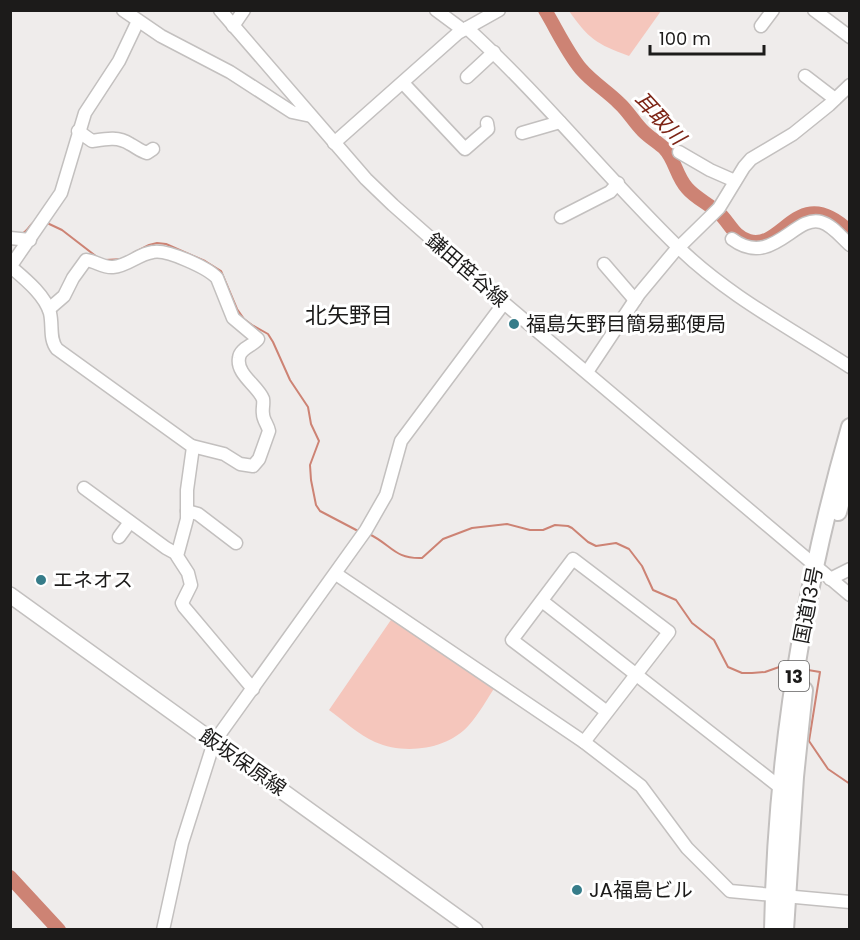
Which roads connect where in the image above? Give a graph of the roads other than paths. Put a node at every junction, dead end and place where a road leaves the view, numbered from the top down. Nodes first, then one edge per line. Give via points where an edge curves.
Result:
1 (123, 10) edge
2 (220, 10) edge
3 (244, 10) edge
4 (436, 10) edge
5 (499, 10) edge
6 (773, 10) edge
7 (814, 10) edge
8 (138, 21) junction
9 (233, 26) junction
10 (761, 26) dead end
11 (465, 29) junction
12 (849, 37) edge
13 (494, 52) junction
14 (805, 76) dead end
15 (467, 77) dead end
16 (402, 83) junction
17 (844, 95) edge
18 (311, 116) junction
19 (560, 122) junction
20 (487, 123) dead end
21 (78, 131) junction
22 (522, 133) dead end
23 (334, 143) junction
24 (153, 149) dead end
25 (679, 152) dead end
26 (735, 181) junction
27 (618, 183) junction
28 (561, 217) dead end
29 (10, 238) edge
30 (732, 239) dead end
31 (30, 240) junction
32 (849, 245) edge
33 (679, 248) junction
34 (604, 264) dead end
35 (11, 267) edge
36 (635, 300) junction
37 (504, 303) junction
38 (49, 309) junction
39 (849, 367) edge
40 (587, 372) junction
41 (849, 427) edge
42 (192, 446) junction
43 (849, 470) edge
44 (84, 488) dead end
45 (187, 511) junction
46 (130, 522) junction
47 (119, 537) dead end
48 (236, 543) dead end
49 (177, 554) junction
50 (849, 569) edge
51 (823, 573) junction
52 (336, 574) junction
53 (10, 595) edge
54 (849, 595) edge
55 (542, 601) junction
56 (637, 673) junction
57 (253, 689) junction
58 (607, 712) junction
59 (214, 742) junction
60 (584, 742) junction
61 (781, 788) junction
62 (780, 896) junction
63 (849, 902) edge
64 (163, 930) edge
65 (475, 930) edge
66 (773, 930) edge
67 (785, 930) edge

1 - 8 street
2 - 9 street, 鎌田笹谷線
3 - 9 street
4 - 11 street
5 - 11 street
6 - 10 street
7 - 12 street
8 - 18 street via 292,112
8 - 21 street via 120,61 90,103
9 - 18 street, 鎌田笹谷線
11 - 13 street
11 - 16 street
13 - 15 street
13 - 19 street
14 - 17 street
16 - 20 street via 465,149 488,129
16 - 23 street
17 - 26 street via 793,134 751,159
18 - 23 street, 鎌田笹谷線
19 - 22 street
19 - 27 street
21 - 24 street via 92,141 117,139 147,153
21 - 31 street via 61,193
23 - 37 street, 鎌田笹谷線 via 378,192
25 - 26 street
26 - 33 street via 715,211
27 - 28 street via 610,192
27 - 33 street
29 - 31 street
30 - 32 street via 759,248 808,222 818,221
31 - 35 street
33 - 36 street
33 - 39 street via 731,291
34 - 36 street
35 - 38 street
36 - 40 street
37 - 40 street, 鎌田笹谷線
37 - 52 street via 401,441 386,495
38 - 42 street via 52,342 57,349
38 - 42 street via 64,296 86,260 117,267 160,252 212,273 233,318 258,339 244,349 238,361 263,398 263,416 269,431 253,466
40 - 51 street, 鎌田笹谷線
41 - 51 highway, 国道13号 / 13 via 834,480
42 - 45 street
43 - 51 highway, 国道13号 / 13
44 - 46 street
45 - 48 street via 198,514
45 - 49 street
46 - 47 street
46 - 49 street
49 - 57 street via 191,585 182,603 184,607
50 - 51 street
51 - 54 street, 鎌田笹谷線
51 - 61 highway, 国道13号 / 13 via 792,687
51 - 62 highway, 国道13号 / 13 via 804,682
52 - 57 street
52 - 60 street
53 - 59 main road, 飯坂保原線
55 - 56 street
55 - 56 street via 573,559 669,632
55 - 58 street via 512,640
56 - 58 street
56 - 61 street
57 - 59 street
58 - 60 street
59 - 64 street via 182,843
59 - 65 main road, 飯坂保原線
60 - 62 street via 641,786 670,816 687,848 730,891
61 - 62 highway, 国道13号 / 13
62 - 63 street
62 - 66 highway, 国道13号 / 13
62 - 67 highway, 国道13号 / 13

